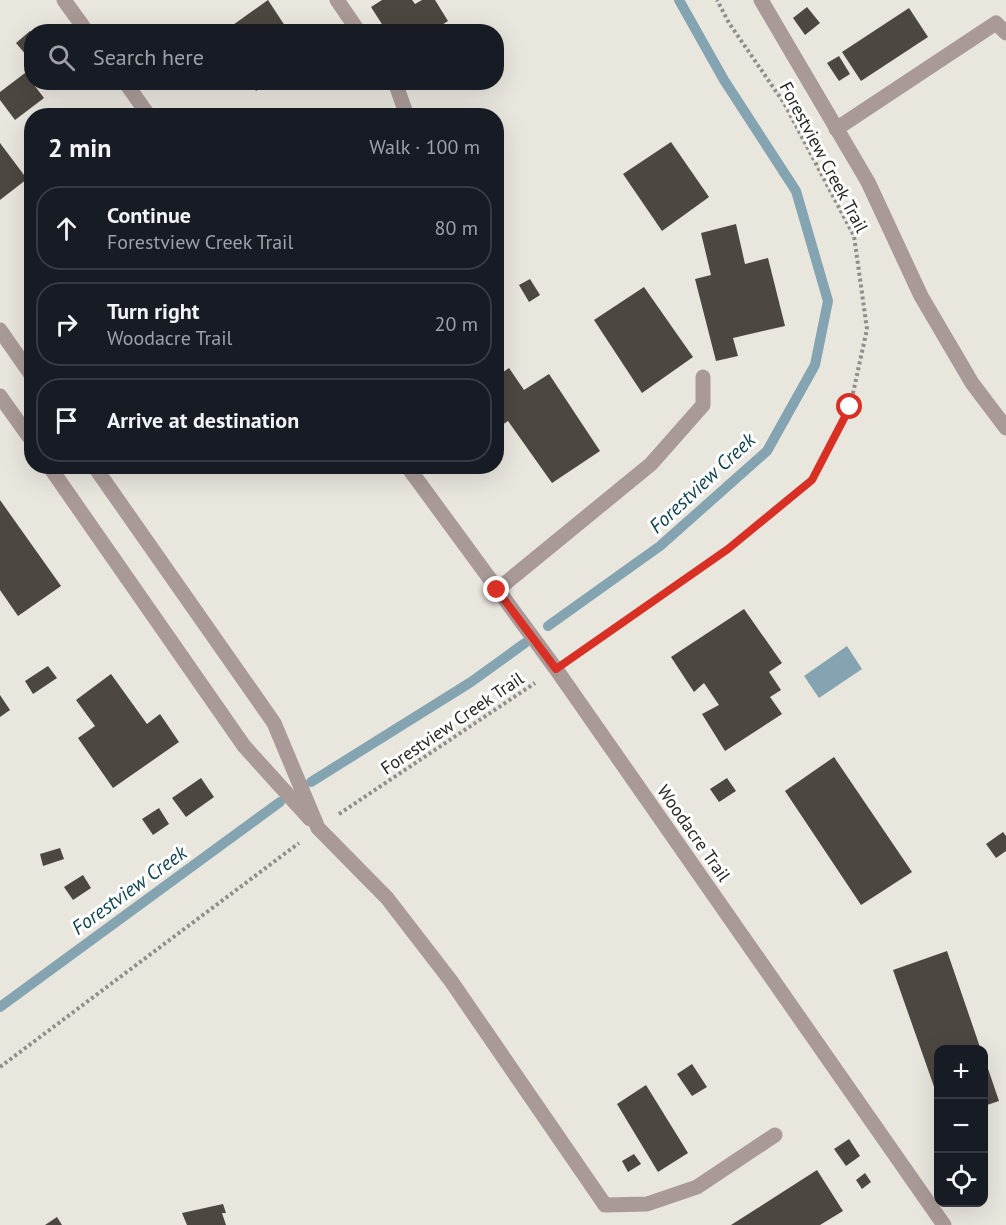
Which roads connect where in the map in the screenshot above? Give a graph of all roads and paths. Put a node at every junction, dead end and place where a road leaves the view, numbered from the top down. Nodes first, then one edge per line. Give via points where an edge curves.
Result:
1 (64, 0) edge
2 (337, 0) edge
3 (717, 0) edge
4 (761, 0) edge
5 (81, 24) edge
6 (354, 24) edge
7 (1006, 33) edge
8 (131, 90) edge
9 (398, 90) edge
10 (143, 108) edge
11 (404, 108) edge
12 (836, 129) junction
13 (0, 330) edge
14 (24, 364) edge
15 (704, 377) dead end
16 (0, 396) edge
17 (1006, 428) edge
18 (24, 430) edge
19 (55, 474) edge
20 (100, 474) edge
21 (413, 474) edge
22 (497, 590) junction
23 (556, 669) junction
24 (318, 828) junction
25 (0, 1067) edge
26 (776, 1135) dead end
27 (944, 1225) edge

1 - 5 street
2 - 6 street
3 - 23 path, Forestview Creek Trail via 784,104 854,236 867,329 850,407 812,480 728,549
4 - 12 street
7 - 12 street via 996,23
8 - 10 street
9 - 11 street
12 - 17 street via 868,182 921,296 972,383
13 - 14 street
15 - 22 street via 703,405 651,464
16 - 18 street
19 - 24 street via 244,746
20 - 24 street via 274,723
21 - 22 street, Woodacre Trail
22 - 23 street, Woodacre Trail
23 - 24 path, Forestview Creek Trail
23 - 27 street, Woodacre Trail
24 - 25 path, Forestview Creek Trail
24 - 26 street via 387,898 444,972 605,1205 647,1204 698,1187

